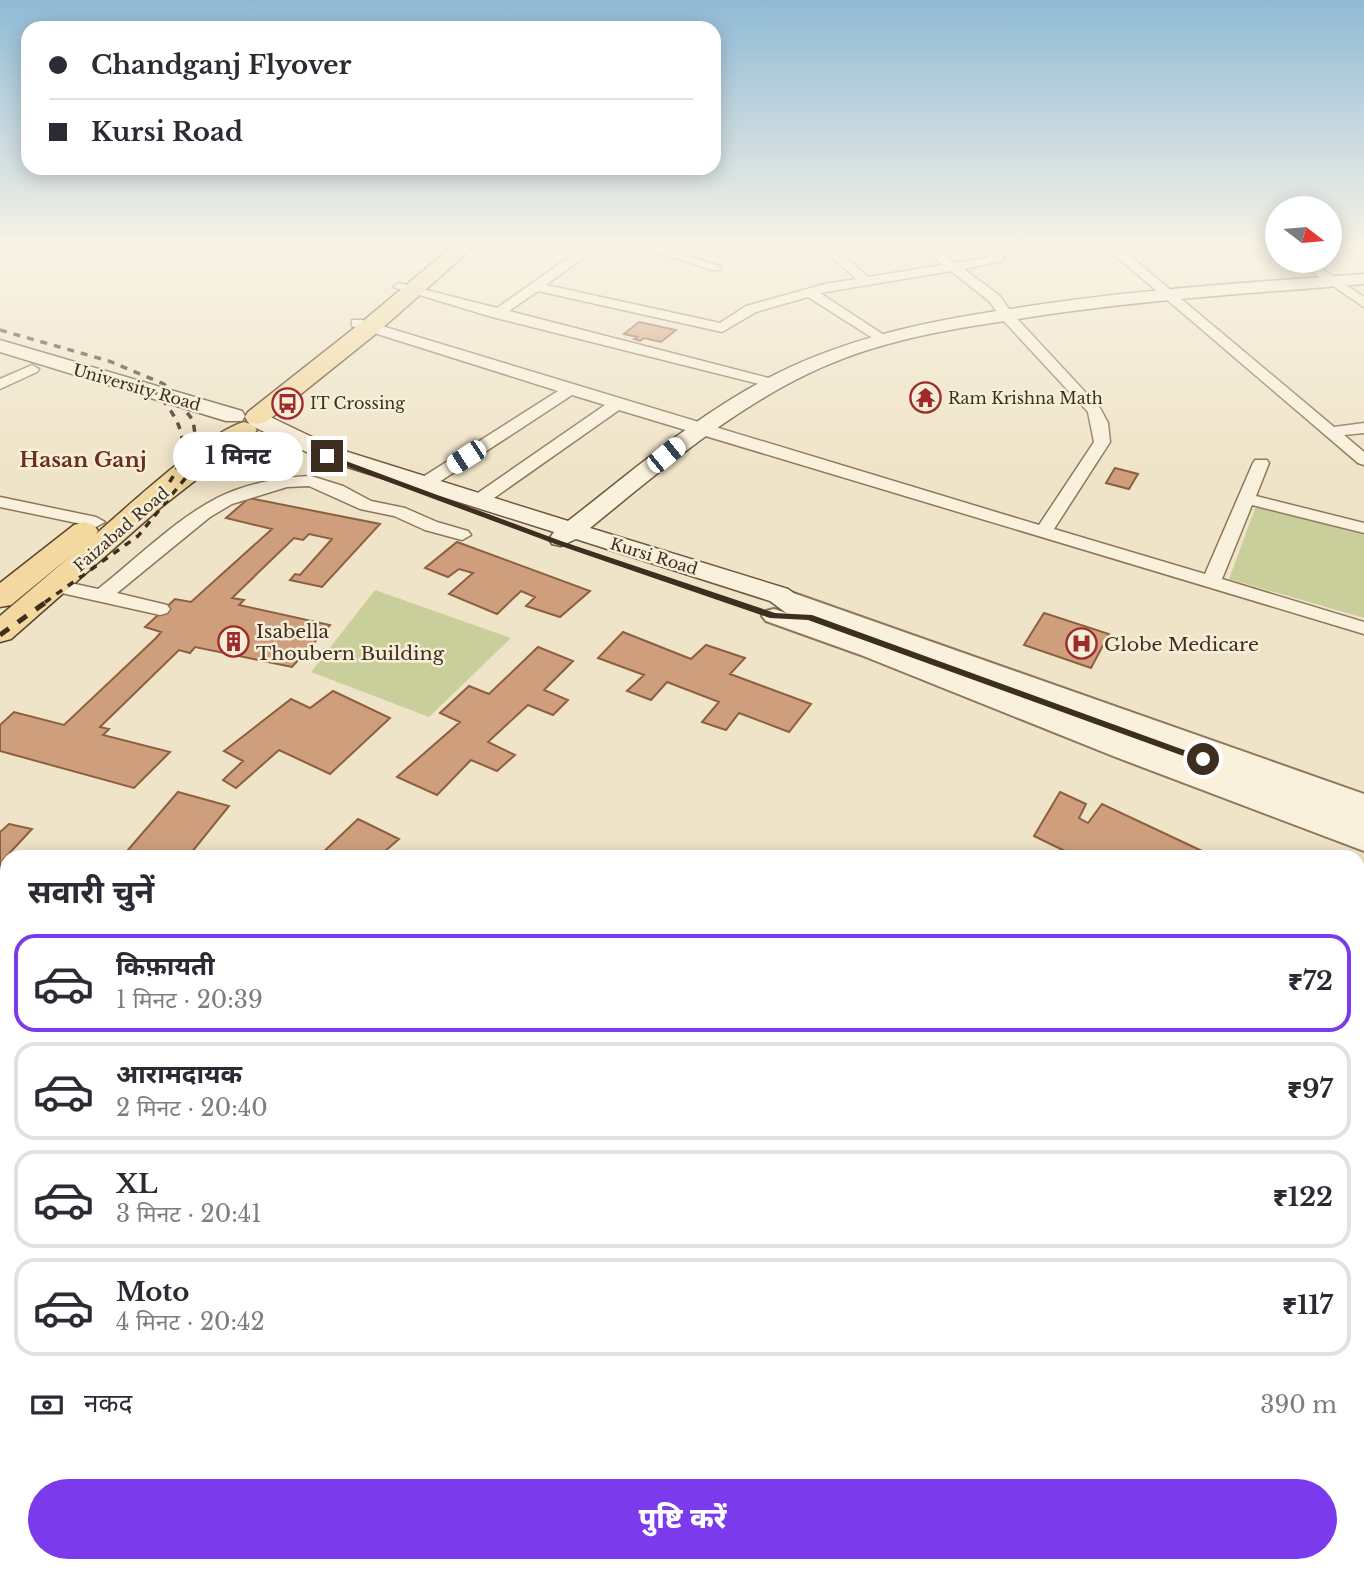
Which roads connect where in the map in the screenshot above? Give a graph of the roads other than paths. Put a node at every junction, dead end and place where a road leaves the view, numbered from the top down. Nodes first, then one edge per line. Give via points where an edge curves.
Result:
1 (371, 318) edge
2 (514, 318) edge
3 (679, 318) edge
4 (737, 318) edge
5 (849, 318) edge
6 (987, 318) edge
7 (1009, 318) edge
8 (1197, 318) edge
9 (363, 325) junction
10 (881, 340) junction
11 (0, 346) edge
12 (0, 359) edge
13 (32, 369) junction
14 (775, 384) junction
15 (0, 385) edge
16 (570, 390) junction
17 (617, 404) junction
18 (241, 422) junction
19 (1364, 428) edge
20 (701, 429) junction
21 (1331, 432) junction
22 (1364, 460) edge
23 (1261, 463) dead end
24 (424, 484) junction
25 (1247, 499) junction
26 (478, 500) junction
27 (0, 502) edge
28 (96, 522) junction
29 (1364, 528) edge
30 (1043, 532) junction
31 (462, 535) dead end
32 (565, 536) junction
33 (1211, 583) junction
34 (57, 586) junction
35 (103, 595) junction
36 (0, 598) edge
37 (777, 605) junction
38 (160, 609) dead end
39 (1364, 628) edge
40 (0, 632) edge
41 (1364, 805) edge
42 (1364, 820) edge
43 (1364, 840) edge

1 - 9 main road, Faizabad Road
2 - 14 street
3 - 4 street via 722,328
5 - 10 street
6 - 10 main road
7 - 30 street via 1095,411 1100,424 1102,442
8 - 21 street
9 - 16 street
9 - 18 main road, Faizabad Road
10 - 14 main road via 815,363
11 - 18 main road, University Road
12 - 13 main road, University Road
13 - 15 street
13 - 18 main road, University Road
14 - 20 main road
16 - 17 street
16 - 24 street
17 - 20 street
17 - 26 street
18 - 24 main road, Kursi Road
18 - 28 main road, Faizabad Road via 182,454
18 - 32 main road, Kursi Road
18 - 34 main road, Faizabad Road
19 - 21 street
20 - 30 street
20 - 32 main road
21 - 22 street
23 - 25 street
24 - 26 main road, Kursi Road
25 - 29 street
25 - 33 street
26 - 32 main road, Kursi Road
27 - 28 street
28 - 36 main road, Faizabad Road
30 - 33 street
31 - 35 street via 366,505 311,481 286,482 226,500 204,513
32 - 37 main road, Kursi Road
33 - 39 street
34 - 35 street
34 - 40 main road, Faizabad Road
35 - 38 street
37 - 41 street
37 - 42 main road, Kursi Road
37 - 43 street via 870,649

